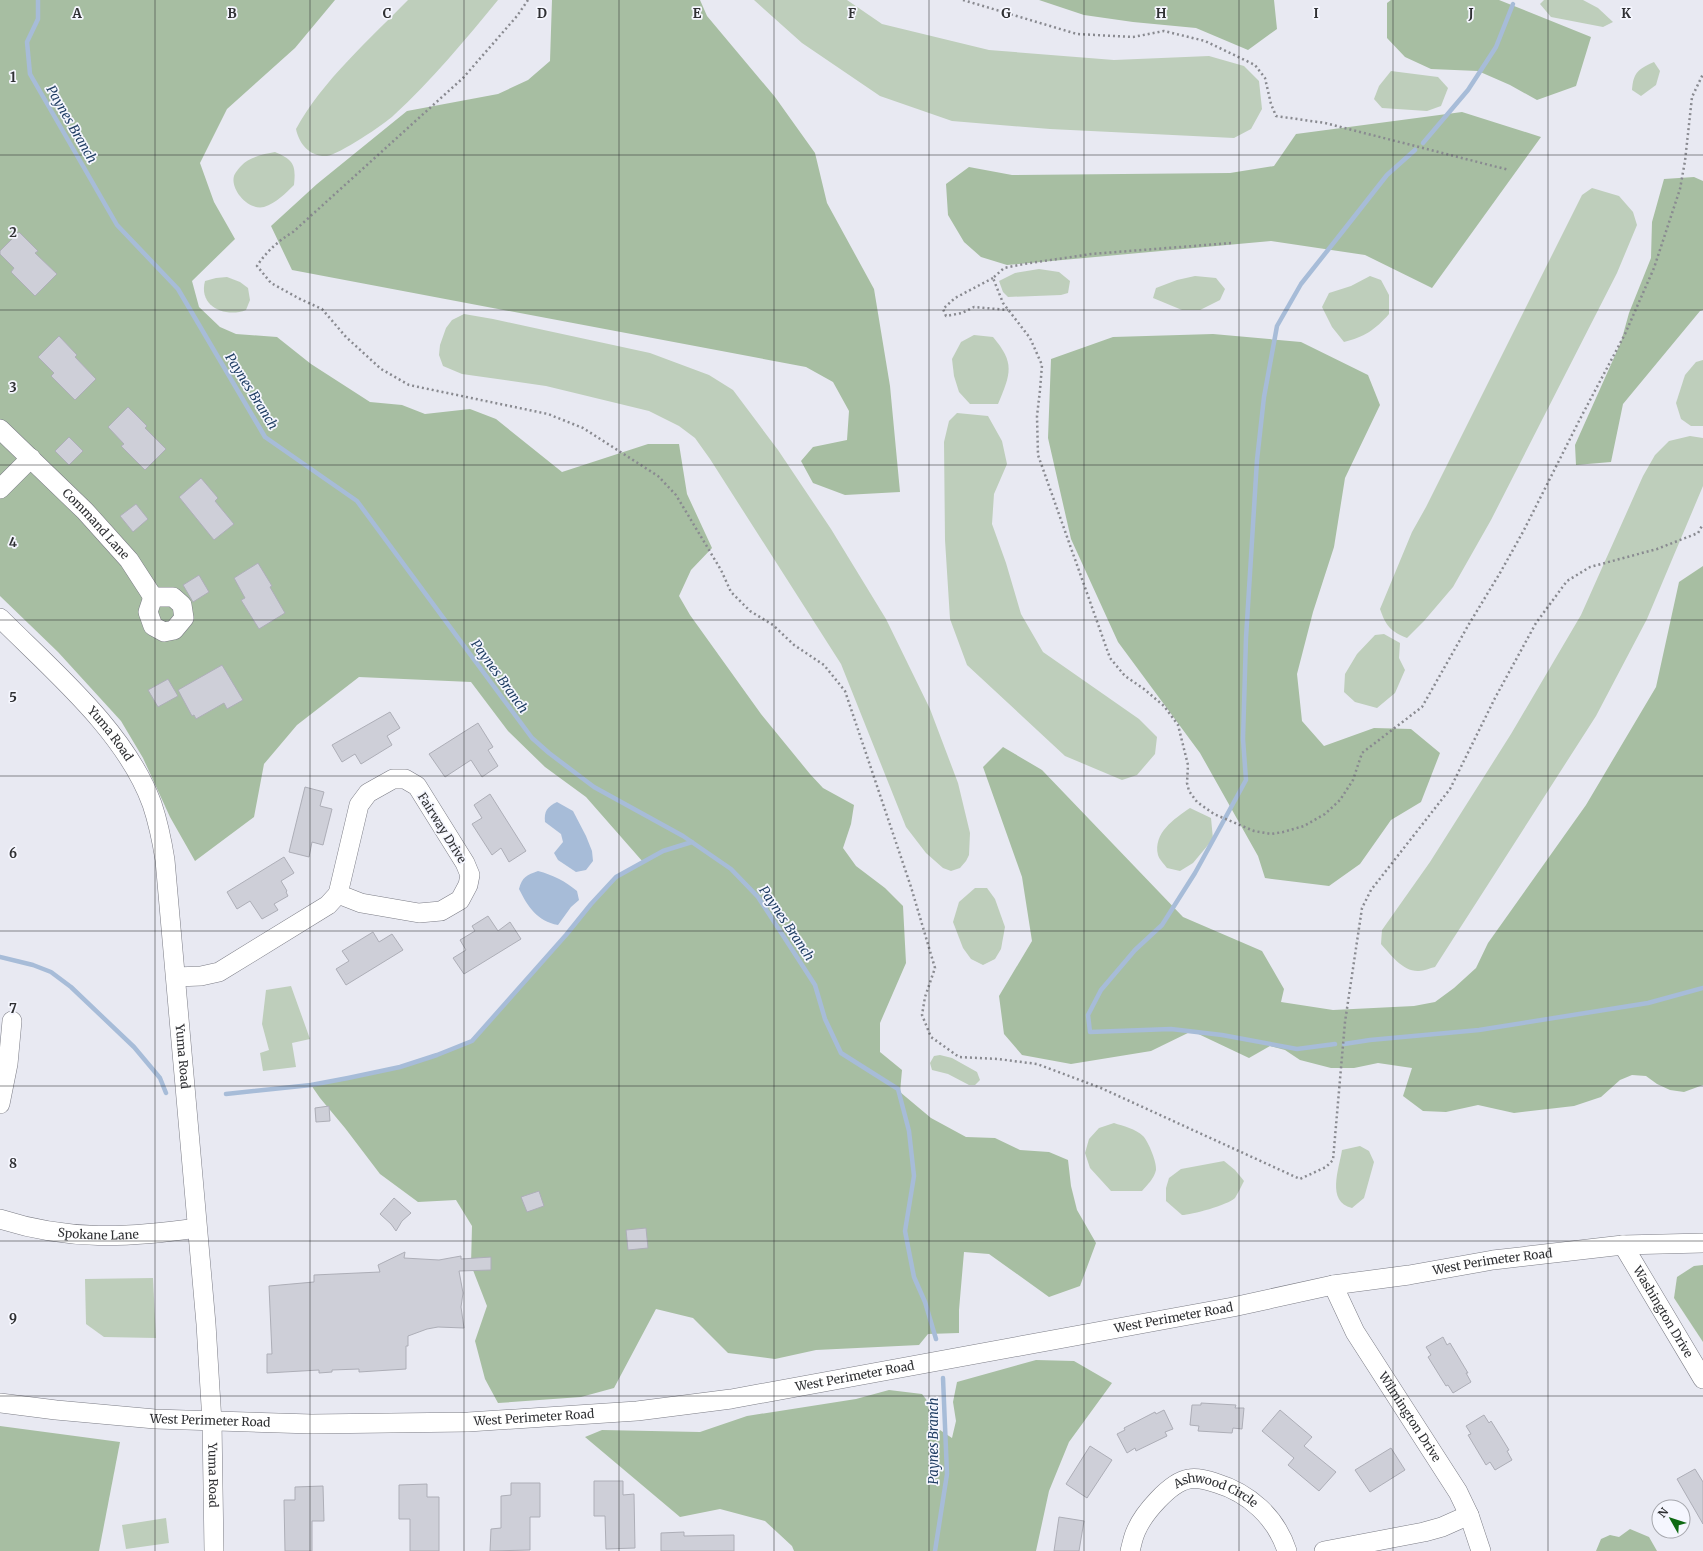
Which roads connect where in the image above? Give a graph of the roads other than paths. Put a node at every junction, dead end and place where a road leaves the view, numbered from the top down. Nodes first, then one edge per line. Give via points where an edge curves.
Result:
1 (0, 429) edge
2 (31, 458) junction
3 (0, 489) edge
4 (153, 597) dead end
5 (0, 618) edge
6 (338, 894) junction
7 (176, 977) junction
8 (12, 1022) dead end
9 (0, 1104) edge
10 (0, 1219) edge
11 (198, 1228) junction
12 (1703, 1243) edge
13 (1623, 1245) junction
14 (1333, 1286) junction
15 (1703, 1379) edge
16 (0, 1403) edge
17 (212, 1422) junction
18 (1469, 1515) junction
19 (214, 1551) edge
20 (1130, 1551) edge
21 (1287, 1551) edge
22 (1324, 1551) edge
23 (1481, 1551) edge

1 - 2 street, Command Lane
2 - 3 street
2 - 4 street, Command Lane via 85,511 129,560
5 - 7 street, Yuma Road via 92,711 125,754 143,785 159,828 165,860
6 - 6 street, Fairway Drive via 359,805 368,793 393,779 405,779 417,786 470,874 468,885 460,900 441,911 419,913 361,903
6 - 7 street via 328,905 220,972
7 - 11 street, Yuma Road
8 - 9 street via 8,1064
10 - 11 street, Spokane Lane via 46,1230 94,1237 155,1234
11 - 17 street, Yuma Road
12 - 13 street, West Perimeter Road
13 - 14 street, West Perimeter Road via 1493,1260 1409,1276
13 - 15 street, Washington Drive
14 - 17 street, West Perimeter Road via 1233,1307 731,1399 674,1406 561,1417 468,1422
14 - 18 street, Wilmington Drive via 1355,1332 1447,1474
16 - 17 street, West Perimeter Road via 63,1411
17 - 19 street, Yuma Road
18 - 22 street via 1424,1532
18 - 23 street, Wilmington Drive
20 - 21 street, Ashwood Circle via 1136,1530 1153,1504 1171,1487 1188,1479 1206,1480 1232,1488 1257,1504 1272,1522

